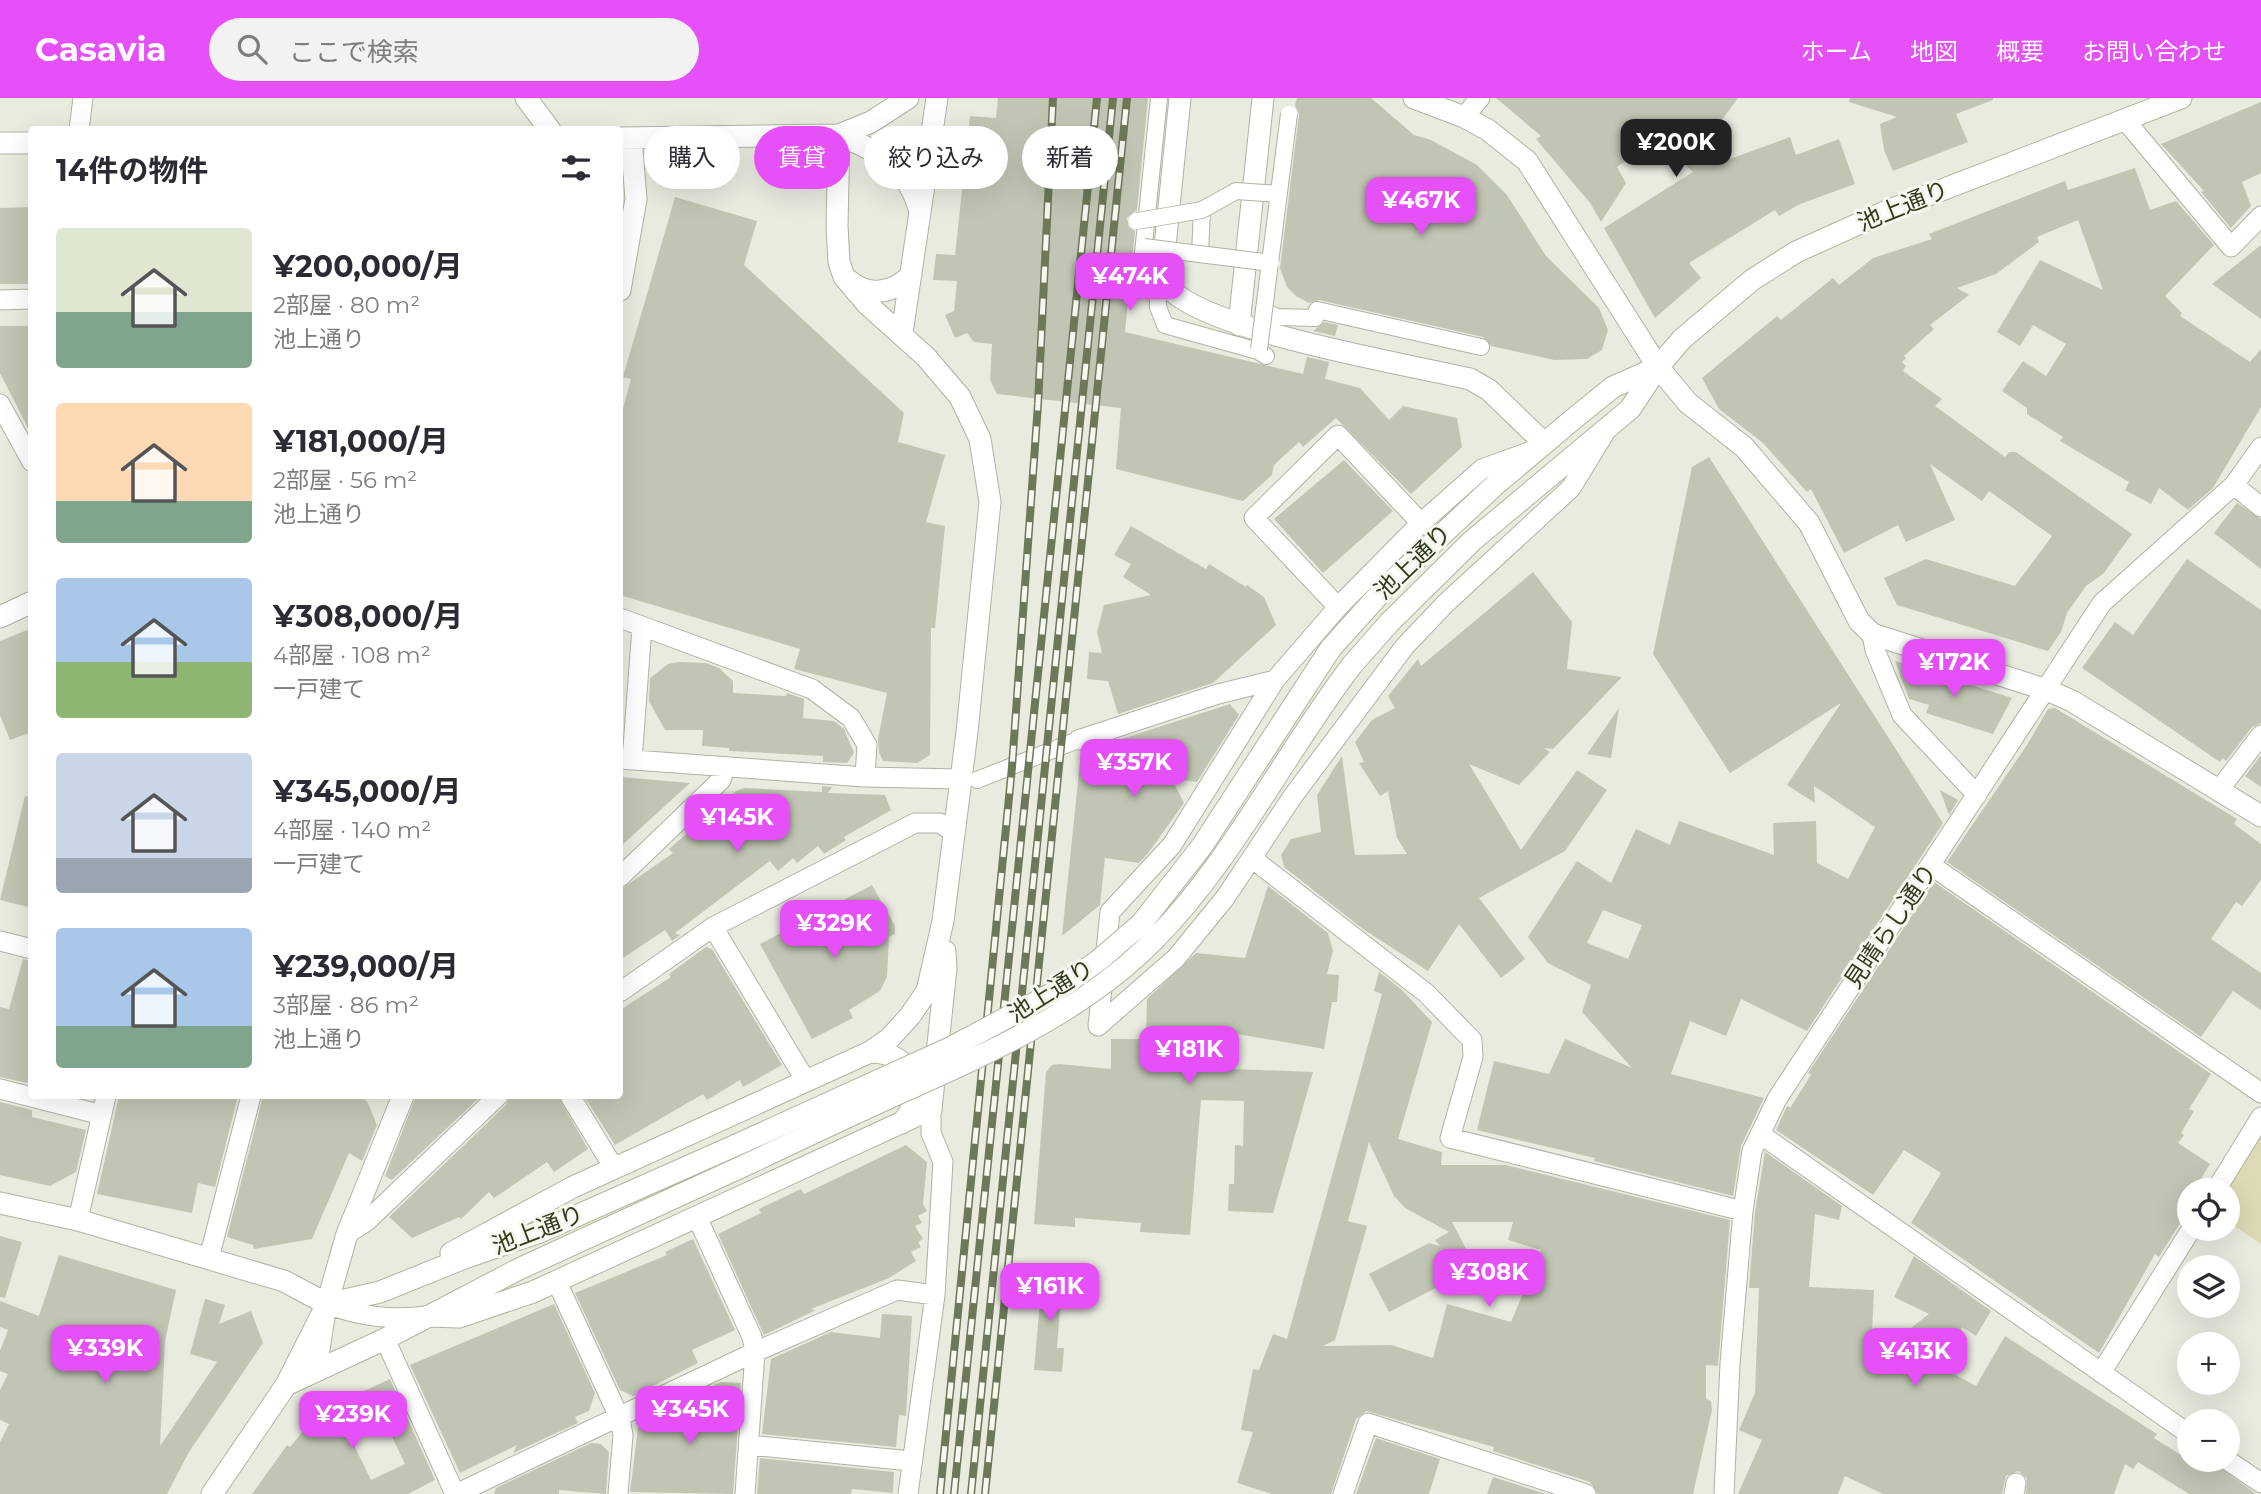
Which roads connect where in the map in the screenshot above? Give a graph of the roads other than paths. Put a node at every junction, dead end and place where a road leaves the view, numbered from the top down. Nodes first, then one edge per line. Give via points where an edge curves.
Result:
1 (83, 98) edge
2 (526, 98) edge
3 (546, 98) edge
4 (908, 98) edge
5 (937, 98) edge
6 (1159, 98) edge
7 (1180, 98) edge
8 (1263, 98) edge
9 (1480, 98) edge
10 (2181, 98) edge
11 (1419, 99) edge
12 (1289, 114) dead end
13 (1464, 117) junction
14 (2125, 120) junction
15 (80, 126) edge
16 (549, 126) edge
17 (551, 126) edge
18 (850, 130) edge
19 (754, 136) edge
20 (625, 138) edge
21 (850, 140) edge
22 (28, 143) edge
23 (0, 144) edge
24 (838, 189) edge
25 (1279, 194) junction
26 (1202, 210) junction
27 (920, 212) junction
28 (2261, 216) edge
29 (1142, 221) junction
30 (1149, 250) junction
31 (1200, 254) junction
32 (1271, 263) junction
33 (623, 273) edge
34 (911, 275) junction
35 (844, 277) junction
36 (28, 299) edge
37 (0, 300) edge
38 (1264, 310) junction
39 (1239, 325) junction
40 (902, 333) junction
41 (1481, 347) dead end
42 (1658, 367) junction
43 (0, 404) edge
44 (1609, 426) junction
45 (1541, 446) junction
46 (2261, 447) edge
47 (28, 452) edge
48 (2234, 485) junction
49 (2261, 507) edge
50 (1421, 523) junction
51 (28, 604) edge
52 (1338, 607) junction
53 (0, 617) edge
54 (623, 619) edge
55 (642, 627) junction
56 (1872, 634) junction
57 (1275, 680) junction
58 (2047, 690) junction
59 (2261, 735) edge
60 (1078, 740) joint
61 (626, 760) edge
62 (725, 768) junction
63 (865, 777) junction
64 (969, 780) junction
65 (2219, 790) junction
66 (1977, 795) junction
67 (2261, 816) edge
68 (953, 832) junction
69 (1172, 845) junction
70 (1253, 859) junction
71 (1932, 866) junction
72 (623, 874) edge
73 (1219, 903) junction
74 (943, 921) junction
75 (713, 927) junction
76 (0, 941) edge
77 (28, 948) edge
78 (623, 984) edge
79 (870, 1052) junction
80 (806, 1081) junction
81 (0, 1089) edge
82 (28, 1093) edge
83 (2261, 1093) edge
84 (65, 1099) edge
85 (250, 1099) edge
86 (397, 1099) edge
87 (495, 1099) edge
88 (572, 1099) edge
89 (104, 1105) edge
90 (932, 1109) junction
91 (2261, 1117) edge
92 (902, 1123) junction
93 (1760, 1135) junction
94 (614, 1168) junction
95 (2223, 1178) edge
96 (0, 1203) edge
97 (1743, 1211) junction
98 (697, 1217) junction
99 (78, 1220) junction
100 (347, 1234) junction
101 (2184, 1241) edge
102 (209, 1258) junction
103 (414, 1279) junction
104 (557, 1282) junction
105 (935, 1295) junction
106 (327, 1304) junction
107 (428, 1316) junction
108 (386, 1339) junction
109 (755, 1352) junction
110 (317, 1369) junction
111 (2101, 1373) junction
112 (286, 1385) junction
113 (620, 1419) junction
114 (2177, 1426) edge
115 (749, 1445) junction
116 (911, 1461) junction
117 (2240, 1469) edge
118 (2261, 1483) edge
119 (481, 1489) edge
120 (212, 1494) edge
121 (456, 1494) edge
122 (618, 1494) edge
123 (745, 1494) edge
124 (908, 1494) edge
125 (1343, 1494) edge
126 (1586, 1494) edge
127 (1724, 1494) edge

1 - 15 street
2 - 16 main road
3 - 17 main road
4 - 18 main road
5 - 27 main road
6 - 29 street
7 - 39 main road via 1164,281 1193,305
8 - 39 main road
9 - 13 street
10 - 14 main road, 池上通り
11 - 13 main road
12 - 25 street, bridge
13 - 42 main road via 1516,149 1527,161
14 - 28 street via 2231,247
14 - 42 main road, 池上通り via 1887,211 1796,252 1720,304
19 - 20 main road
20 - 33 main road via 636,199
21 - 27 main road via 899,169 915,192
22 - 23 main road
24 - 35 main road via 839,262
25 - 26 street, bridge via 1236,191
25 - 32 street, bridge
26 - 29 street, bridge
26 - 31 street
27 - 34 main road
29 - 30 street
30 - 31 street, bridge
30 - 38 street, bridge via 1164,325 1261,352
31 - 32 street, bridge
32 - 38 street, bridge
34 - 35 main road via 902,285 881,291 860,288
34 - 40 main road
35 - 40 main road via 868,306
36 - 37 street
38 - 41 street via 1276,317 1315,318 1317,310
39 - 45 main road via 1470,379 1489,390
40 - 64 main road via 968,409 986,471 989,539
42 - 44 main road, 池上通り via 1630,409
42 - 45 main road, 池上通り via 1614,387
42 - 56 main road via 1689,403 1744,447 1809,523 1859,621
43 - 47 street
44 - 70 street via 1571,488 1405,646 1293,796
44 - 107 main road, 池上通り, bridge via 1472,541 1389,623 1315,714 1206,879 1173,920 1134,960 1077,1003 1005,1044 519,1269
45 - 50 street via 1482,469
45 - 103 main road, 池上通り, bridge via 1385,588 1331,648 1188,866 1121,943 1053,993 1003,1021 540,1232
46 - 48 street, 見晴らし通り
48 - 49 street
48 - 58 street, 見晴らし通り via 2102,603
50 - 52 street
50 - 52 street via 1338,435 1254,518
51 - 53 main road
52 - 57 street
54 - 55 street
55 - 61 street
55 - 63 street via 812,689 851,718 867,745
56 - 58 main road
56 - 66 street via 1902,715
57 - 60 street via 1217,694
57 - 69 street
58 - 65 main road
58 - 66 street, 見晴らし通り
59 - 65 street
60 - 64 street
61 - 62 street
62 - 63 street
62 - 72 street via 721,780
63 - 64 street
64 - 68 main road
65 - 67 main road
66 - 71 street, 見晴らし通り
68 - 74 main road
68 - 75 street via 940,823 915,823
69 - 73 street via 1167,887 1175,898 1187,907
69 - 73 street via 1110,912 1098,1026 1176,958
70 - 73 street
70 - 97 street via 1426,993 1472,1040 1473,1058 1450,1138
71 - 83 street
71 - 93 street, 見晴らし通り via 1777,1099
74 - 79 main road via 927,991 889,1039
74 - 90 main road via 946,969
75 - 78 street
75 - 80 street
76 - 77 street
79 - 80 main road
79 - 92 main road via 895,1057 913,1077 915,1103
80 - 94 main road
81 - 82 street
84 - 89 street
85 - 102 street
86 - 100 main road
87 - 100 street via 367,1221
88 - 94 street
89 - 99 street
90 - 92 main road
90 - 105 street via 931,1133 943,1162
91 - 95 street
92 - 98 main road
93 - 97 street, 見晴らし通り via 1752,1151
93 - 111 street
94 - 103 main road via 460,1247
96 - 99 main road
97 - 127 street, 見晴らし通り
98 - 104 main road
98 - 109 street
99 - 102 main road
100 - 106 main road
101 - 111 street
102 - 106 main road via 284,1281
103 - 106 main road, 池上通り
104 - 107 main road via 459,1317
104 - 113 street
105 - 109 street via 897,1290
105 - 116 street
106 - 107 street via 382,1318
106 - 110 street
106 - 112 main road, 池上通り
107 - 108 main road, 池上通り
108 - 110 main road, 池上通り
108 - 121 street
109 - 113 street
109 - 115 street
110 - 112 main road, 池上通り
111 - 114 street
112 - 120 main road, 池上通り
113 - 119 street
113 - 122 street
115 - 116 street
115 - 123 street
116 - 124 street
117 - 118 street
119 - 121 street
125 - 126 street via 1368,1423

